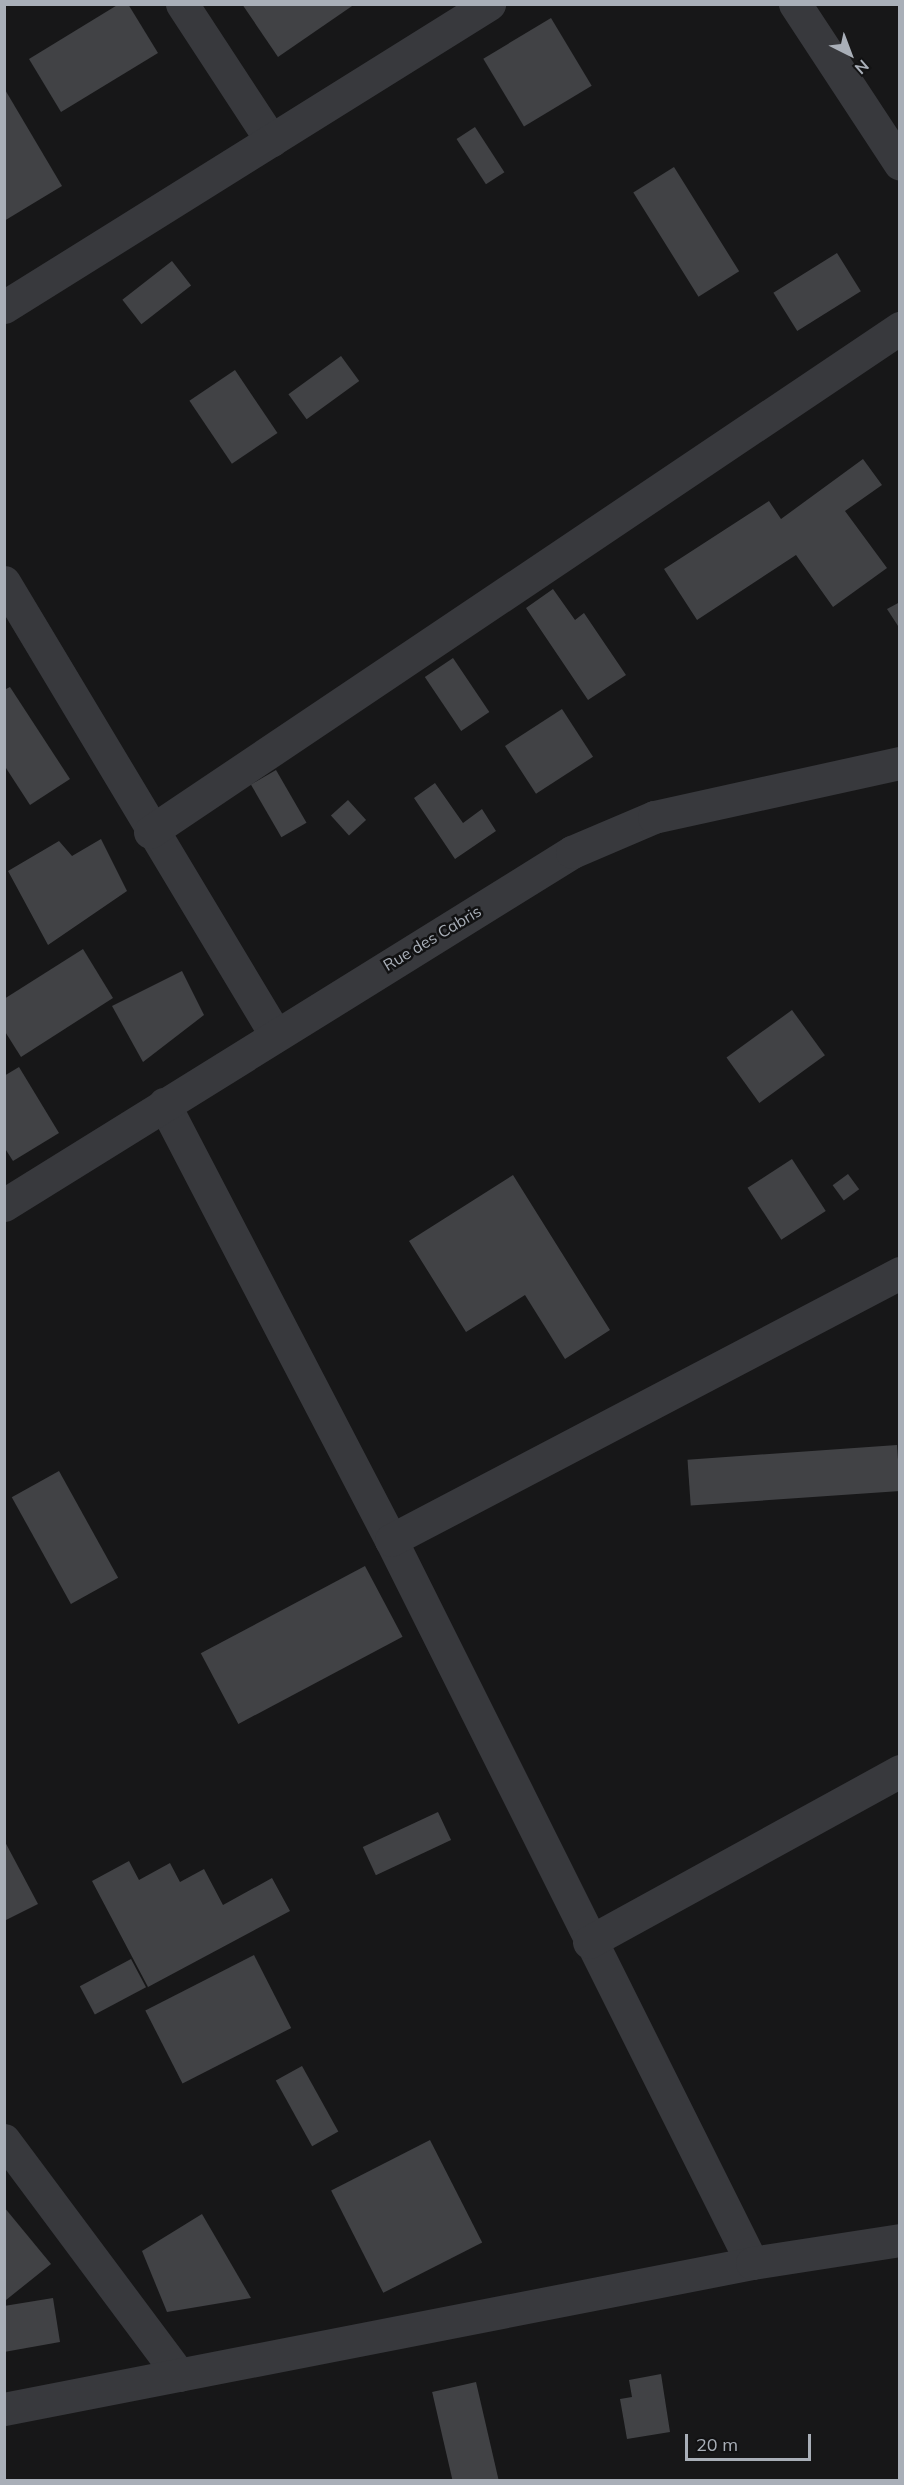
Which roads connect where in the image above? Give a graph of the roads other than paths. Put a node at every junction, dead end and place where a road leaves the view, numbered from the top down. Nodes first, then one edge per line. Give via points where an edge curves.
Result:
1 (182, 4) edge
2 (489, 4) edge
3 (795, 4) edge
4 (271, 140) junction
5 (900, 164) edge
6 (4, 307) edge
7 (900, 327) edge
8 (4, 582) edge
9 (900, 763) edge
10 (150, 832) junction
11 (275, 1034) junction
12 (164, 1104) junction
13 (4, 1205) edge
14 (900, 1273) edge
15 (391, 1540) junction
16 (900, 1771) edge
17 (590, 1942) junction
18 (4, 2140) edge
19 (900, 2240) edge
20 (752, 2263) junction
21 (179, 2375) junction
22 (4, 2409) edge

1 - 4 street
2 - 4 street
3 - 5 street
4 - 6 street
7 - 10 street
8 - 10 street
9 - 11 street, Rue des Cabris via 654,818 572,852
10 - 11 street
11 - 12 street, Rue des Cabris
12 - 13 street, Rue des Cabris
12 - 15 street
14 - 15 street
15 - 17 street
16 - 17 street
17 - 20 street
18 - 21 street
19 - 20 street
20 - 21 street
21 - 22 street

